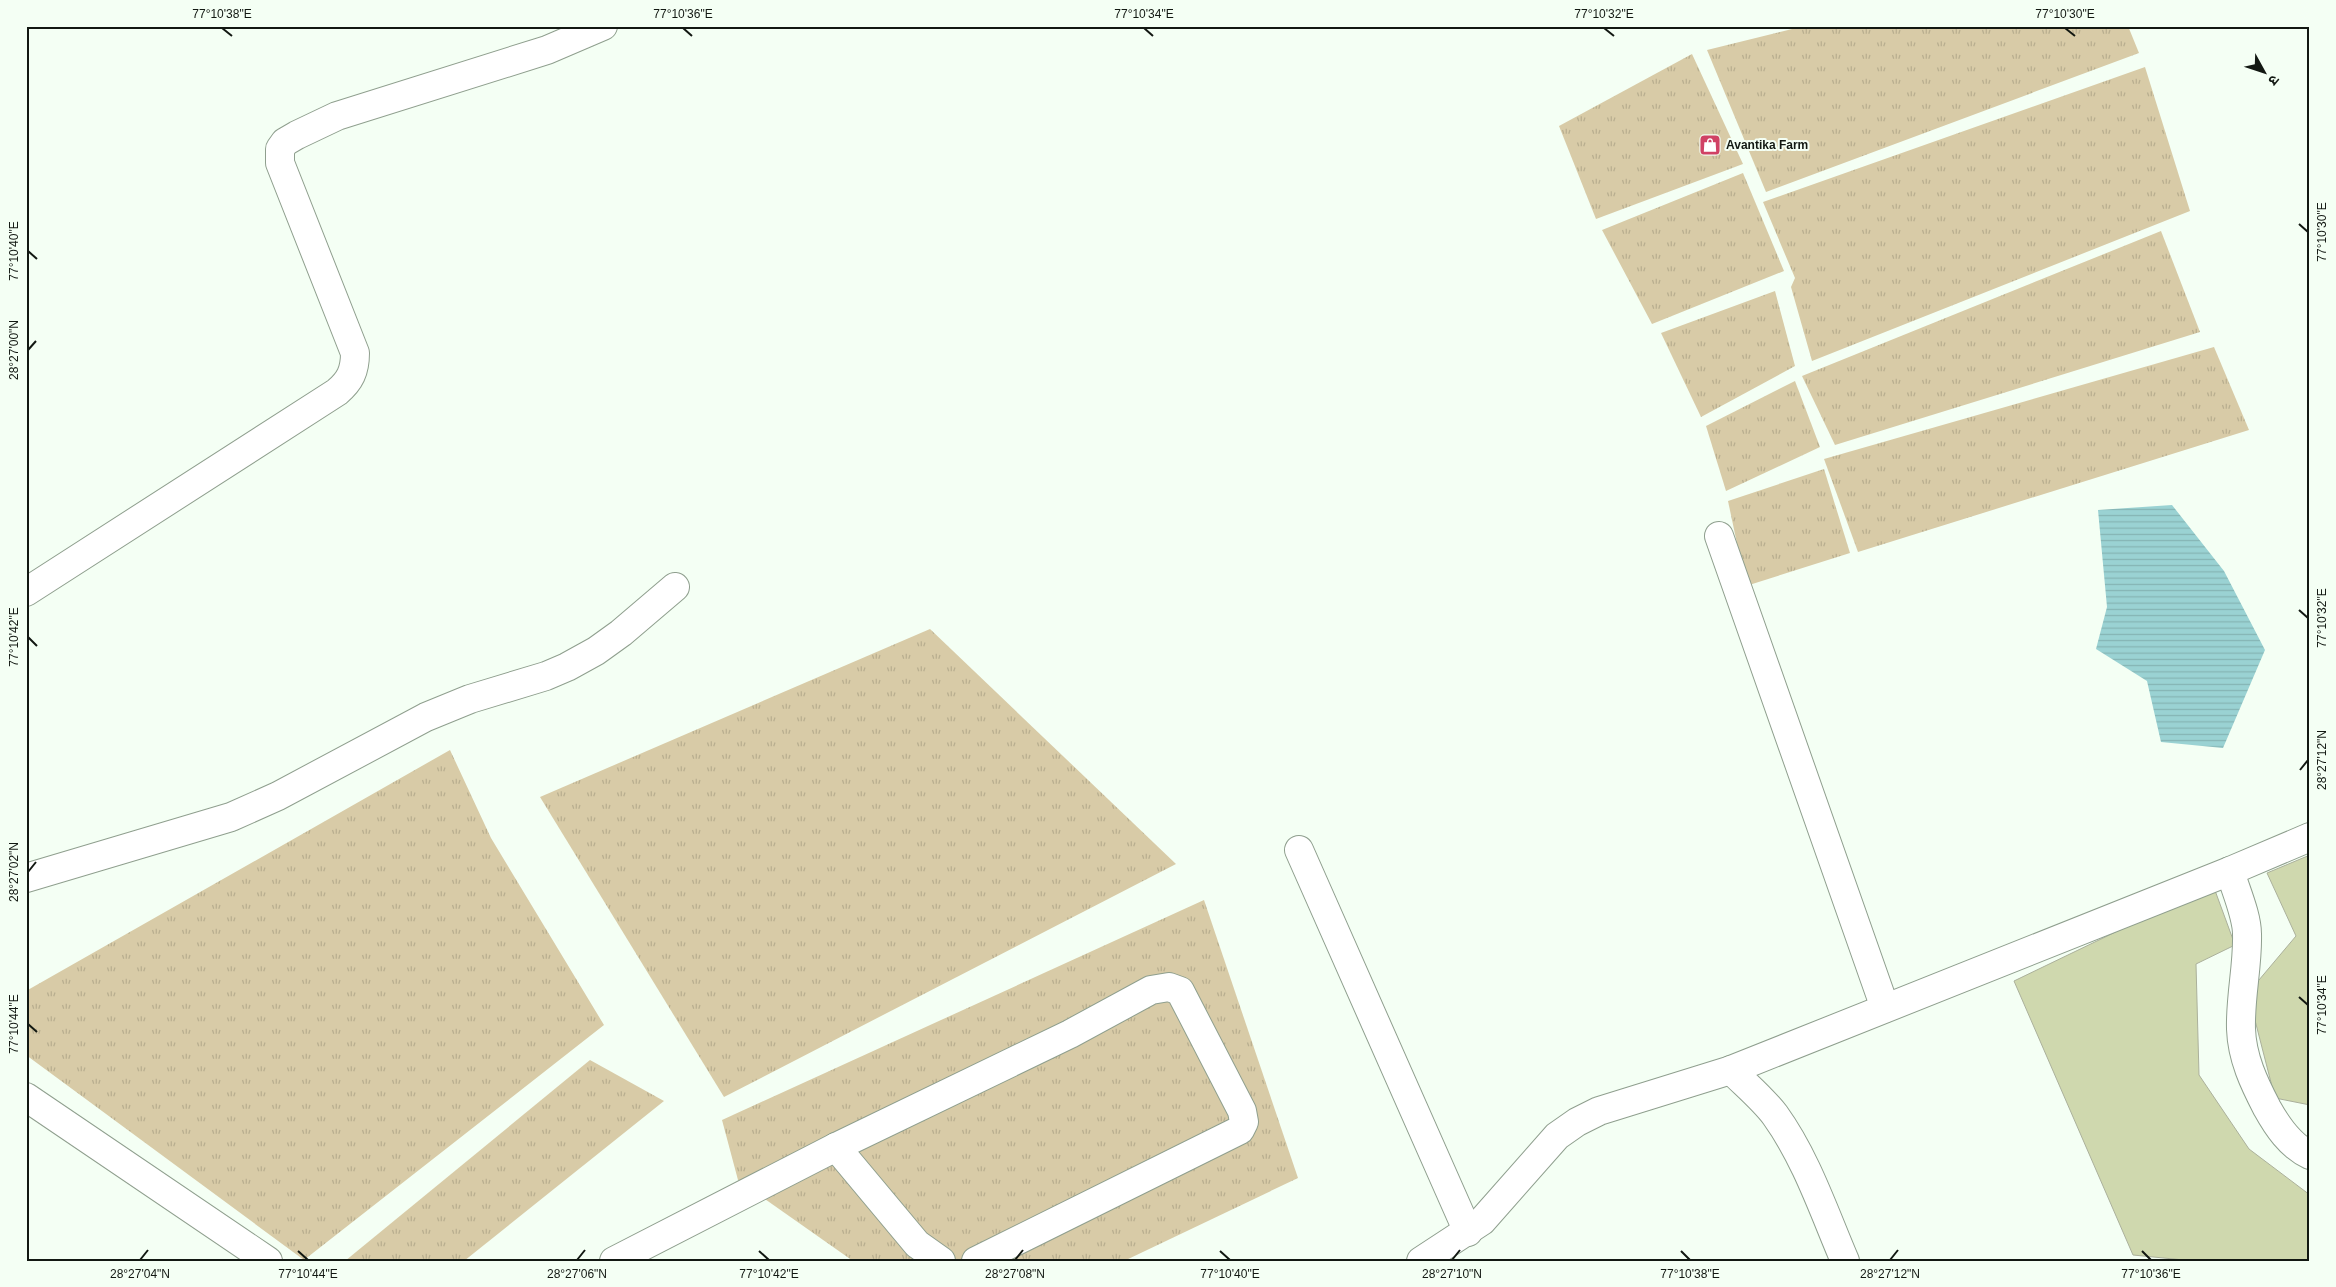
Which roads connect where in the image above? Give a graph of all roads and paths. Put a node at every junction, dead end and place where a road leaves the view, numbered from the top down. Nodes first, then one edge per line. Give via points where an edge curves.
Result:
1 (604, 26) edge
2 (1719, 536) dead end
3 (675, 587) dead end
4 (26, 592) edge
5 (2310, 837) edge
6 (1299, 850) dead end
7 (2230, 871) junction
8 (26, 878) edge
9 (1885, 1008) junction
10 (1731, 1070) junction
11 (26, 1097) edge
12 (836, 1147) junction
13 (2310, 1155) edge
14 (1468, 1232) junction
15 (268, 1261) edge
16 (614, 1261) edge
17 (940, 1261) edge
18 (976, 1261) edge
19 (1421, 1261) edge
20 (1845, 1261) edge

1 - 4 street via 548,50 337,116 286,142 280,148 280,163 355,353 351,376 337,392
2 - 9 street
3 - 8 street via 596,651 546,676 470,699 426,717 278,796 231,817
5 - 7 street
6 - 14 street
7 - 9 street
7 - 13 street via 2247,931 2241,1029 2244,1054 2272,1118 2301,1151
9 - 10 street
10 - 14 street via 1599,1111 1577,1122 1557,1136 1496,1206
10 - 20 street via 1773,1112 1784,1128 1802,1160
11 - 15 street
12 - 16 street
12 - 17 street via 917,1244
12 - 18 street via 1070,1034 1151,990 1169,986 1180,991 1242,1111 1244,1122 1240,1130
14 - 19 street

